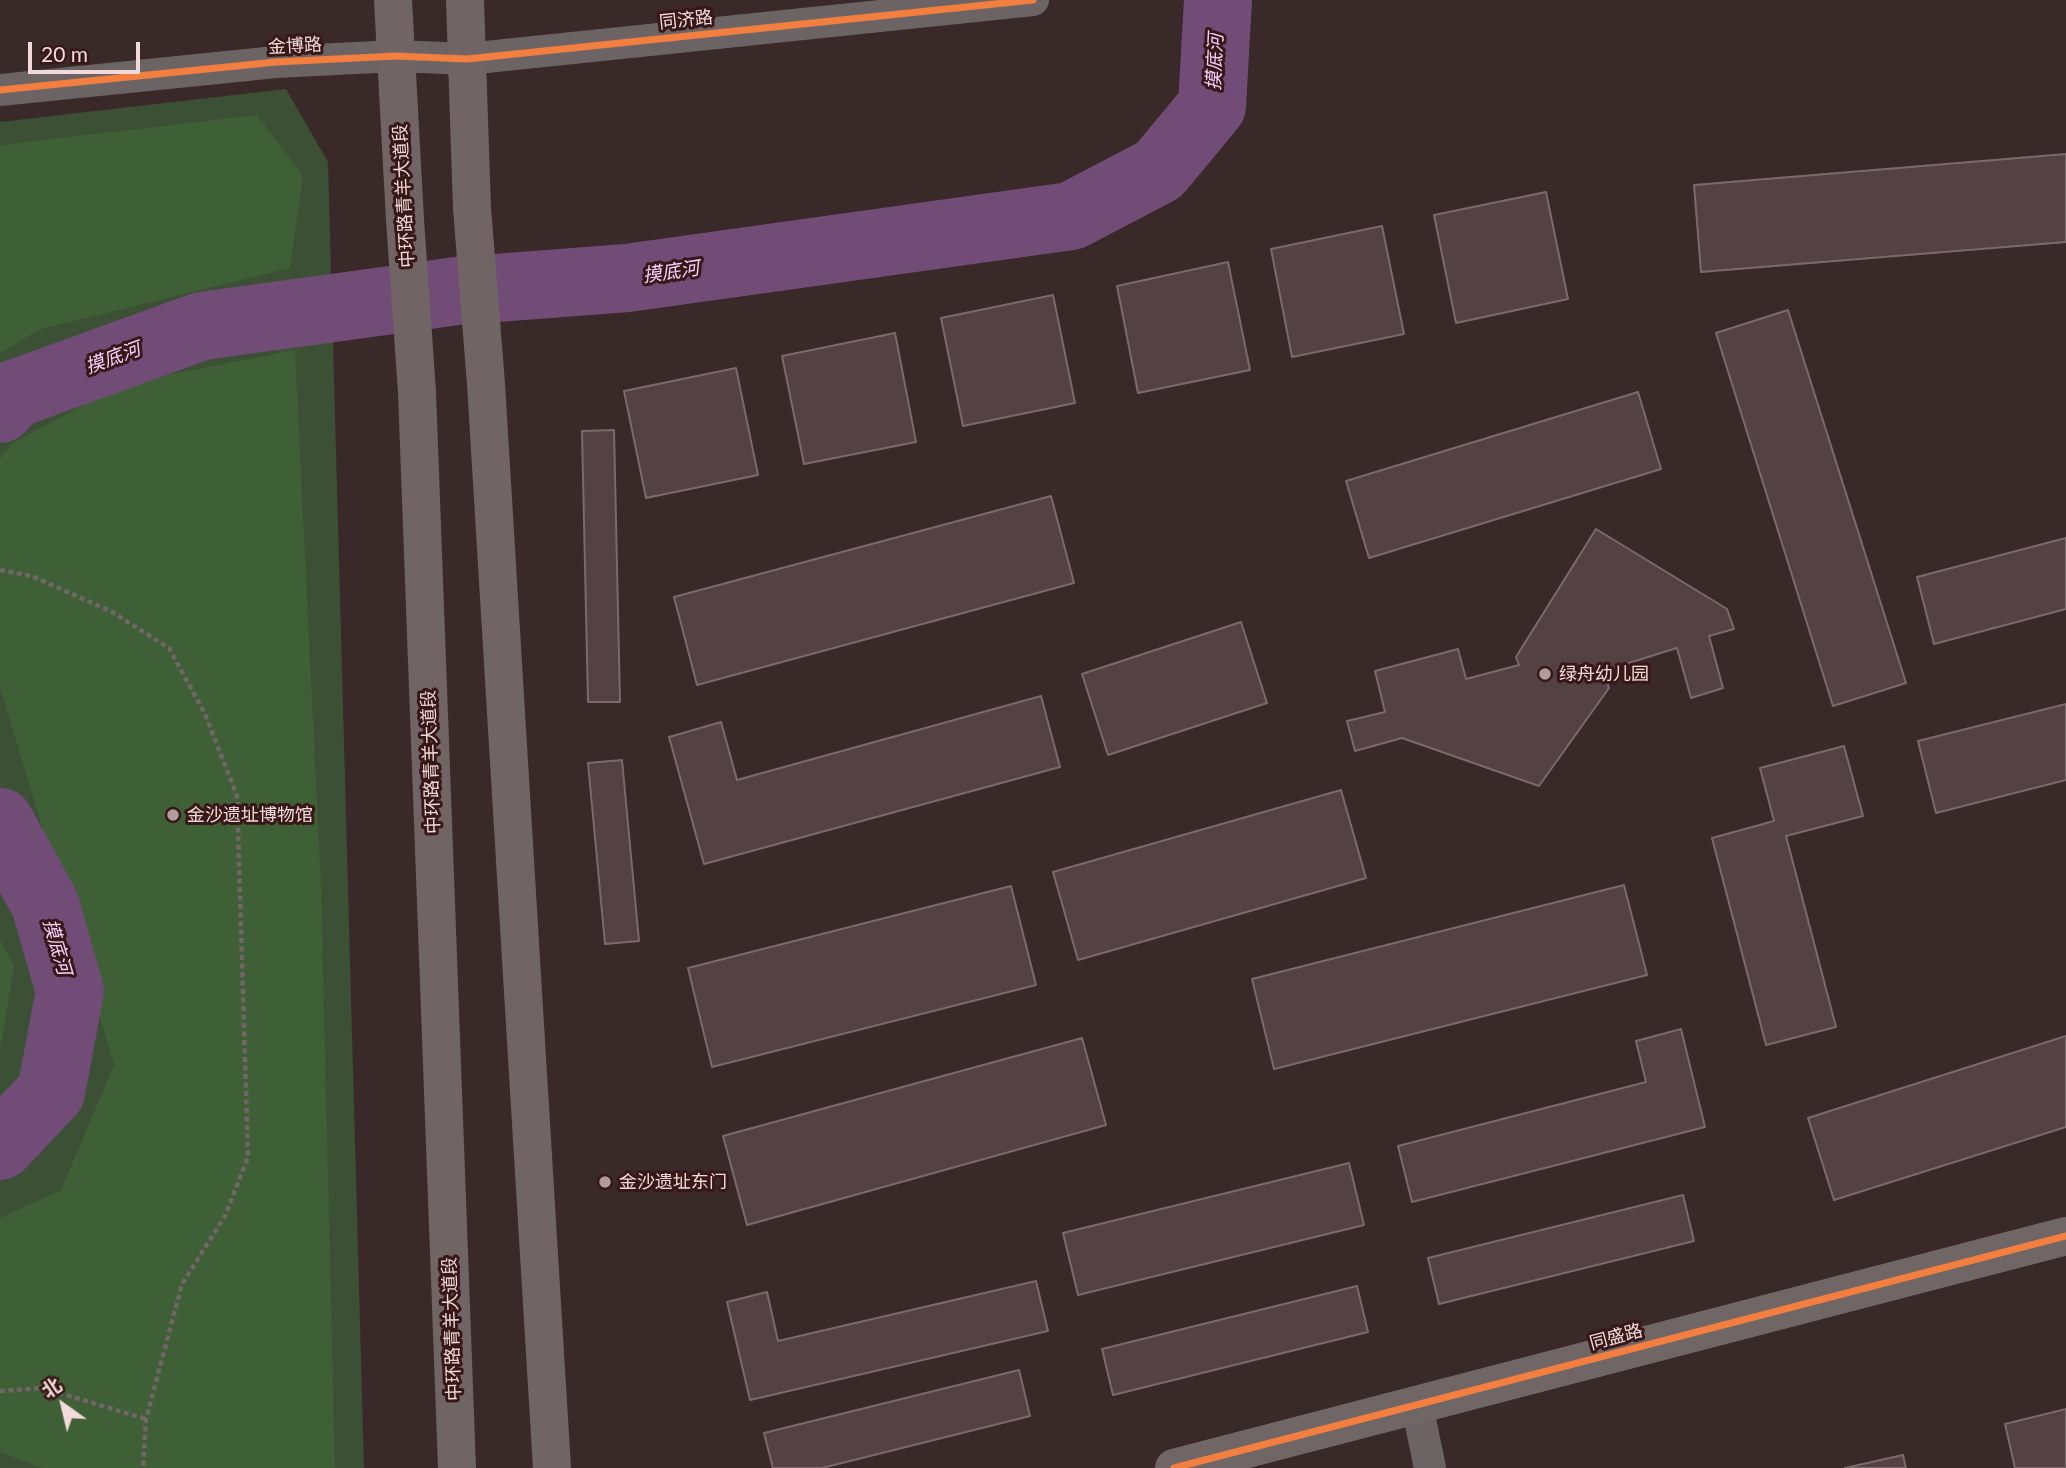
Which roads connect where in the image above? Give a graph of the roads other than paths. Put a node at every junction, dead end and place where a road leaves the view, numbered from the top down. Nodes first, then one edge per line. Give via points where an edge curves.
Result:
1 (393, 0) edge
2 (464, 0) edge
3 (1033, 0) edge
4 (396, 56) junction
5 (467, 59) junction
6 (0, 90) edge
7 (2066, 1236) edge
8 (1417, 1405) junction
9 (457, 1468) edge
10 (552, 1468) edge
11 (1174, 1468) edge
12 (1430, 1468) edge

1 - 4 main road, 中环路青羊大道段
2 - 5 main road
3 - 5 street, 同济路
4 - 5 street, 金博路
4 - 6 street, 金博路 via 276,62
4 - 9 main road, 中环路青羊大道段 via 417,393
5 - 10 main road via 472,208
7 - 8 street, 同盛路
8 - 11 street, 同盛路
8 - 12 street

